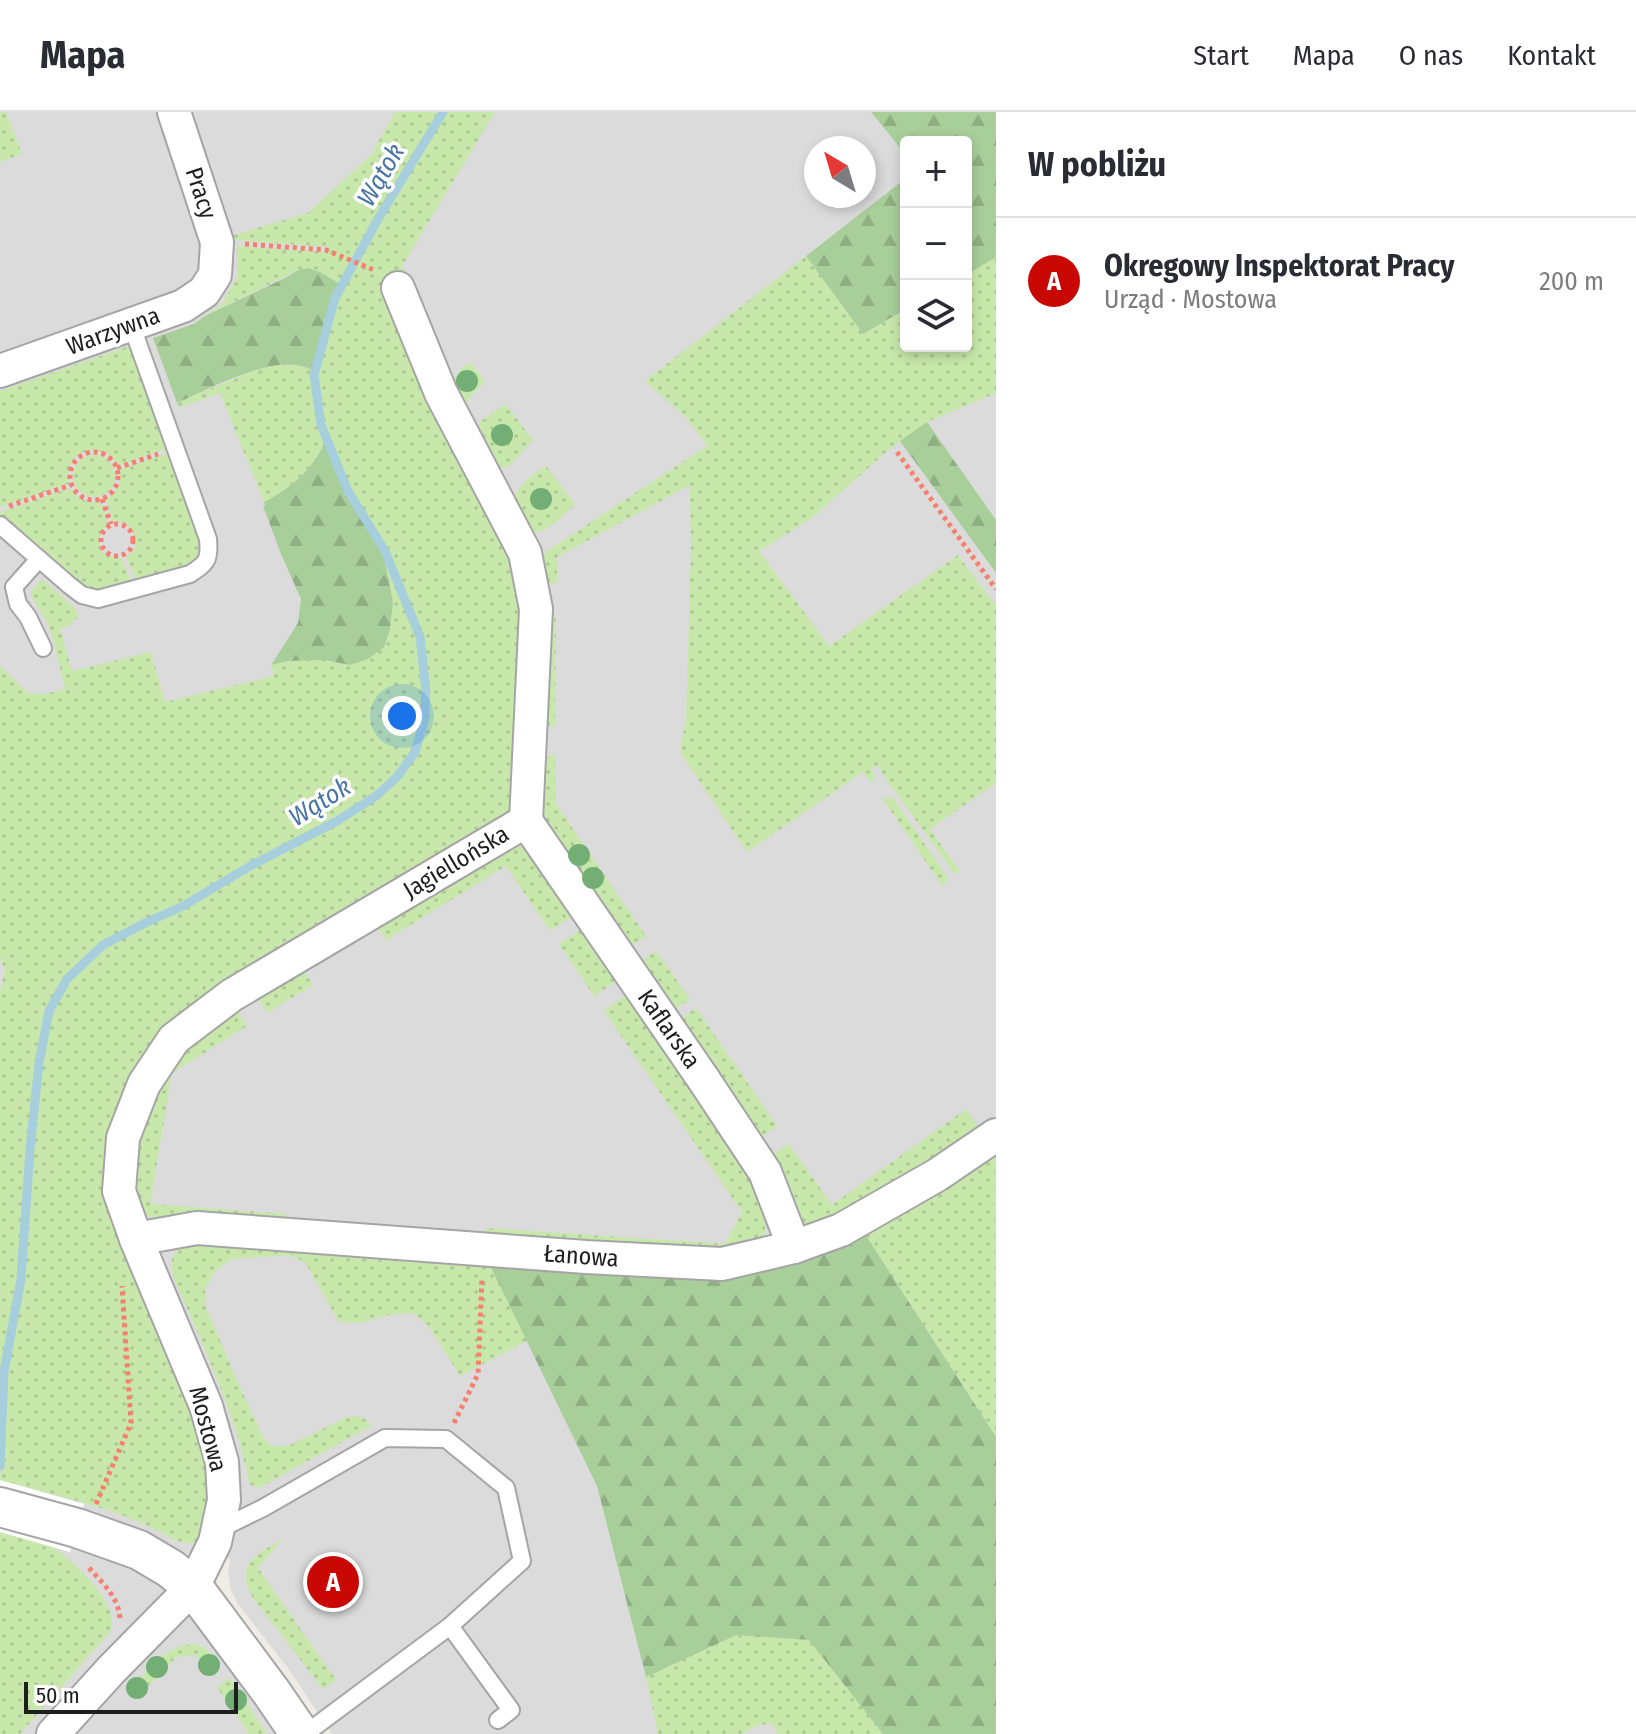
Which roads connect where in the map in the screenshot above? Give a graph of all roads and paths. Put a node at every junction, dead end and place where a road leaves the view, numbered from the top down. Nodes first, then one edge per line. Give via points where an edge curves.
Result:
1 (174, 112) edge
2 (217, 242) junction
3 (215, 275) joint
4 (386, 279) joint
5 (131, 324) junction
6 (0, 371) edge
7 (175, 448) junction
8 (897, 452) dead end
9 (117, 468) junction
10 (71, 485) junction
11 (102, 499) junction
12 (0, 509) edge
13 (0, 525) edge
14 (111, 525) junction
15 (39, 559) junction
16 (996, 589) edge
17 (43, 648) dead end
18 (526, 821) junction
19 (996, 1135) edge
20 (136, 1239) junction
21 (794, 1247) junction
22 (483, 1249) junction
23 (446, 1439) junction
24 (0, 1507) edge
25 (86, 1518) junction
26 (218, 1530) junction
27 (193, 1587) junction
28 (450, 1626) junction
29 (498, 1720) dead end
30 (53, 1734) edge
31 (303, 1734) edge

1 - 2 street, Pracy
2 - 3 street, Pracy
2 - 4 path via 326,250
3 - 5 street, Warzywna via 204,292 183,306
4 - 18 street, Jagiellońska via 525,553 536,609
5 - 6 street, Warzywna
5 - 7 lane
7 - 9 path
7 - 15 lane via 208,539 209,555 203,565 190,574 98,599 82,595
8 - 16 path
9 - 10 path via 109,456 86,453 70,470
9 - 11 path via 116,486
10 - 11 path via 81,497
10 - 12 path
11 - 14 path
13 - 15 lane
14 - 14 path via 123,524 133,537 129,551 120,556 110,555 101,543 102,532
15 - 17 lane via 14,587
18 - 20 street, Jagiellońska via 232,995 174,1039 144,1084 123,1138 119,1191
18 - 21 street, Kaflarska via 765,1172
19 - 21 street, Łanowa via 841,1230
20 - 22 street, Łanowa via 197,1228
20 - 25 path via 121,1277 131,1423
20 - 26 street, Mostowa via 190,1366 222,1462 224,1500
21 - 22 street, Łanowa via 722,1264
22 - 23 path via 478,1374
23 - 26 lane via 385,1438
23 - 28 lane via 506,1488 522,1561
24 - 25 street
25 - 27 street
26 - 27 street, Mostowa
27 - 30 street, Mostowa
27 - 31 street
28 - 29 lane via 511,1710
28 - 31 lane

